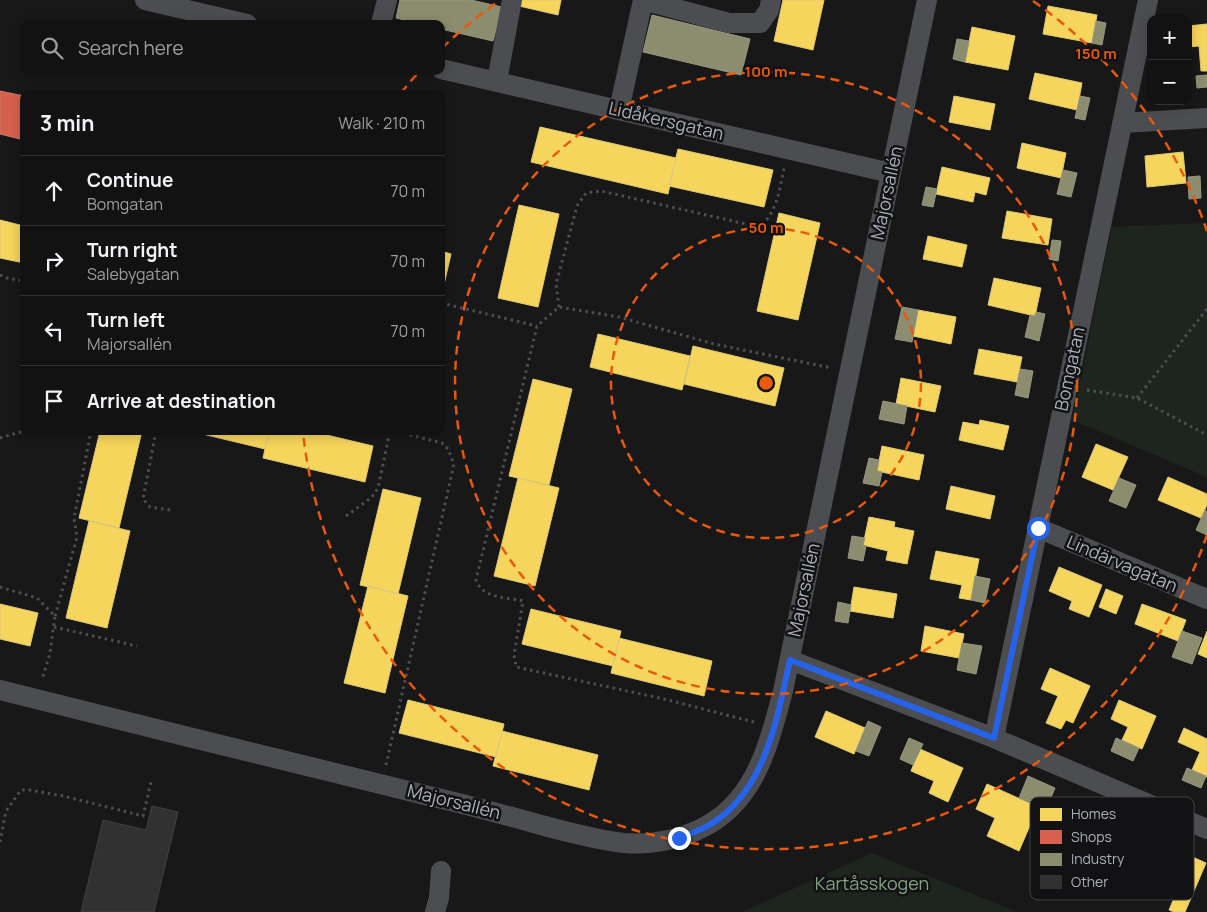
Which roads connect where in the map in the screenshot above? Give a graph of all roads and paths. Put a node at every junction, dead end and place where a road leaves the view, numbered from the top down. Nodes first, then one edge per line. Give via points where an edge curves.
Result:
1 (145, 0) edge
2 (387, 0) edge
3 (512, 0) edge
4 (643, 0) edge
5 (771, 0) edge
6 (927, 0) edge
7 (1148, 0) edge
8 (230, 20) edge
9 (382, 20) edge
10 (445, 70) edge
11 (497, 82) junction
12 (619, 110) junction
13 (1207, 118) edge
14 (1122, 123) junction
15 (788, 149) junction
16 (891, 173) junction
17 (0, 275) edge
18 (20, 280) edge
19 (445, 304) edge
20 (559, 307) junction
21 (1207, 309) edge
22 (537, 326) junction
23 (850, 372) junction
24 (1066, 386) junction
25 (1137, 398) junction
26 (20, 432) edge
27 (1207, 434) edge
28 (90, 435) edge
29 (155, 435) edge
30 (388, 435) edge
31 (411, 435) edge
32 (0, 438) edge
33 (170, 510) dead end
34 (346, 516) dead end
35 (1038, 528) junction
36 (0, 588) edge
37 (1207, 599) edge
38 (55, 616) junction
39 (54, 627) junction
40 (137, 646) dead end
41 (790, 660) junction
42 (0, 690) edge
43 (37, 699) junction
44 (773, 726) junction
45 (994, 738) junction
46 (150, 782) dead end
47 (382, 784) junction
48 (1132, 797) edge
49 (1194, 823) edge
50 (1207, 829) edge
51 (0, 842) edge
52 (441, 871) dead end
53 (436, 912) edge

1 - 8 street
2 - 9 street
3 - 11 street
4 - 5 street via 729,23 760,23
4 - 12 street
6 - 16 street, Majorsallén
7 - 14 street, Bomgatan
10 - 11 street, Lidåkersgatan
11 - 12 street, Lidåkersgatan
12 - 15 street, Lidåkersgatan
13 - 14 street
14 - 24 street, Bomgatan
15 - 16 street, Lidåkersgatan
15 - 20 path via 778,200 765,222 746,224 601,191 586,193 577,206 556,284
16 - 23 street, Majorsallén
17 - 18 path
19 - 22 path
20 - 22 path
20 - 23 path via 620,317 714,344
21 - 25 path
22 - 44 path via 476,580 478,587 490,595 523,601 514,655 516,667
23 - 41 street, Majorsallén
24 - 25 path
24 - 35 street, Bomgatan
25 - 27 path
26 - 32 path
28 - 38 path via 74,518 77,538
29 - 33 path via 143,499 150,507
30 - 34 path via 378,488 372,497
31 - 47 path via 442,443 448,448 454,464
35 - 37 street, Lindärvagatan
35 - 45 street, Bomgatan
36 - 38 path via 37,598
38 - 39 path
39 - 40 path
39 - 43 path
41 - 44 street, Majorsallén
41 - 45 street
42 - 43 street, Majorsallén
43 - 47 street, Majorsallén
44 - 47 street, Majorsallén via 758,772 732,806 712,823 661,843 622,843 596,838
45 - 48 street
46 - 51 path via 143,816 63,796 21,790 6,811
49 - 50 street
52 - 53 street

